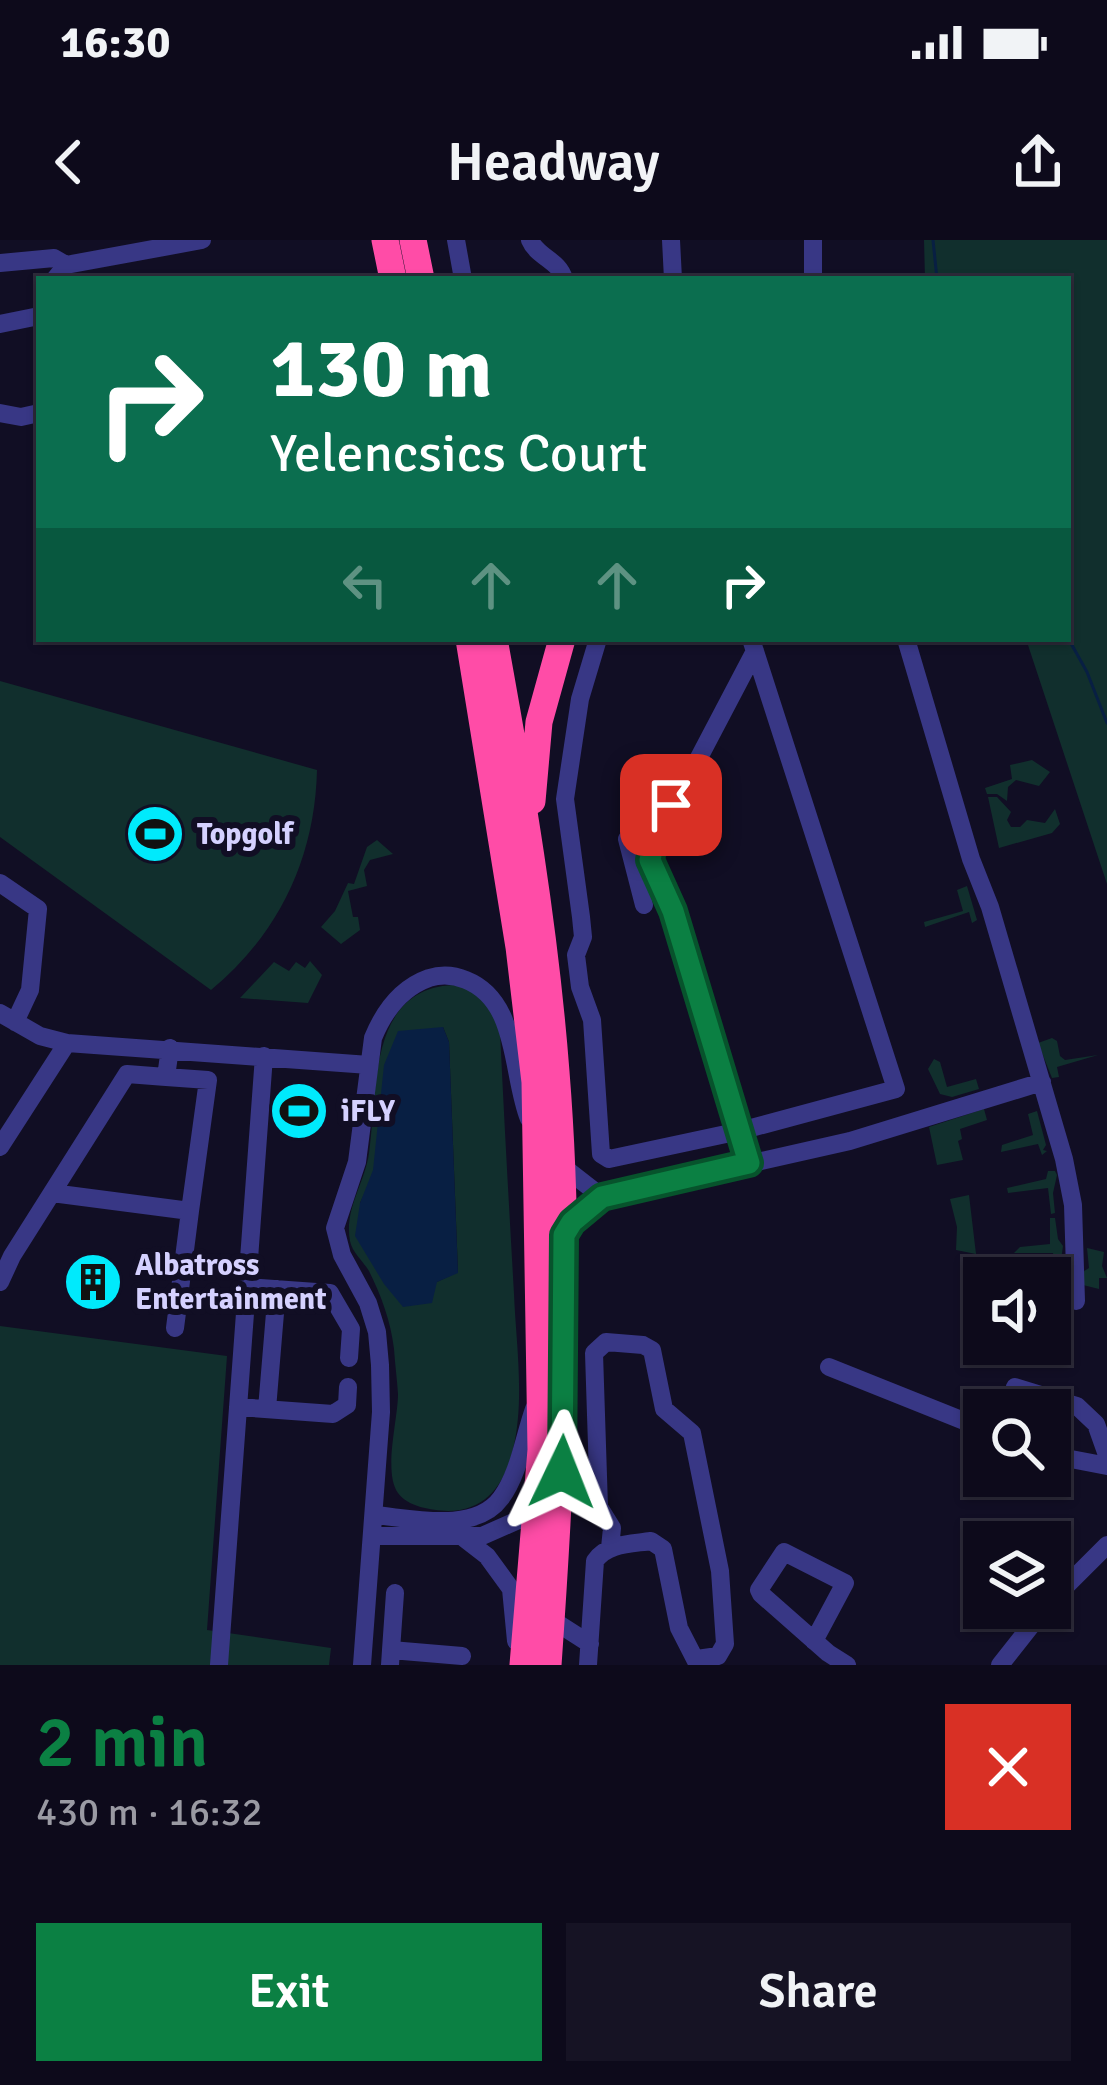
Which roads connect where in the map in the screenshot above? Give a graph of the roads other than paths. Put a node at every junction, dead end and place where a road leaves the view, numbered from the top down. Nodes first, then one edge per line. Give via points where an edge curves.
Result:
1 (202, 240) edge
2 (385, 240) edge
3 (413, 240) edge
4 (456, 240) edge
5 (530, 240) edge
6 (671, 240) edge
7 (813, 240) edge
8 (0, 263) edge
9 (60, 272) edge
10 (392, 276) edge
11 (420, 276) edge
12 (463, 276) edge
13 (563, 276) edge
14 (673, 276) edge
15 (813, 276) edge
16 (36, 317) edge
17 (0, 324) edge
18 (0, 413) edge
19 (36, 413) edge
20 (469, 642) edge
21 (495, 642) edge
22 (561, 642) edge
23 (597, 642) edge
24 (907, 642) edge
25 (753, 645) edge
26 (627, 839) dead end
27 (530, 847) junction
28 (0, 883) edge
29 (644, 905) dead end
30 (7, 1017) edge
31 (67, 1043) junction
32 (170, 1048) junction
33 (265, 1056) junction
34 (369, 1065) junction
35 (166, 1077) junction
36 (1042, 1082) junction
37 (896, 1089) junction
38 (908, 1123) junction
39 (740, 1131) junction
40 (536, 1135) junction
41 (0, 1147) edge
42 (749, 1163) junction
43 (561, 1165) junction
44 (52, 1193) junction
45 (602, 1197) junction
46 (190, 1211) junction
47 (564, 1235) junction
48 (0, 1282) edge
49 (248, 1287) junction
50 (277, 1289) junction
51 (1076, 1301) dead end
52 (175, 1328) dead end
53 (350, 1358) dead end
54 (829, 1367) dead end
55 (564, 1376) junction
56 (348, 1387) dead end
57 (1016, 1387) dead end
58 (596, 1391) junction
59 (540, 1393) junction
60 (238, 1407) junction
61 (267, 1409) junction
62 (963, 1421) edge
63 (597, 1441) junction
64 (1107, 1455) edge
65 (1071, 1458) edge
66 (563, 1459) junction
67 (1107, 1466) edge
68 (377, 1474) junction
69 (374, 1514) junction
70 (536, 1514) junction
71 (423, 1519) junction
72 (372, 1536) junction
73 (465, 1539) junction
74 (1107, 1545) edge
75 (610, 1548) junction
76 (1071, 1582) edge
77 (395, 1593) dead end
78 (551, 1619) junction
79 (1029, 1629) edge
80 (814, 1641) junction
81 (590, 1644) junction
82 (462, 1656) dead end
83 (391, 1658) edge
84 (698, 1662) edge
85 (219, 1665) edge
86 (362, 1665) edge
87 (521, 1665) edge
88 (548, 1665) edge
89 (588, 1665) edge
90 (847, 1665) edge
91 (1000, 1665) edge

1 - 9 street
2 - 10 highway
3 - 11 highway
4 - 12 street
5 - 13 street
6 - 14 street
7 - 15 street
8 - 9 street via 54,258
16 - 17 street
18 - 19 street
20 - 40 highway via 519,947
21 - 27 highway
22 - 27 highway via 539,722
23 - 39 street via 565,800 601,1154 609,1159
24 - 36 street
25 - 37 street
25 - 39 street via 650,851
26 - 29 street
27 - 43 highway
28 - 30 street via 38,909 31,990
30 - 31 street
31 - 32 street
31 - 41 street
32 - 33 street
32 - 35 street
33 - 34 street
33 - 49 street
34 - 40 street via 373,1038 394,1002 423,981 447,976 477,985 507,1025 518,1091
34 - 68 street via 357,1162 335,1228 377,1332
35 - 44 street via 127,1074
35 - 46 street via 208,1080
36 - 38 street
36 - 51 street via 1073,1204
37 - 38 street
37 - 39 street
38 - 42 street
39 - 42 street
40 - 59 highway
42 - 45 street
43 - 45 street
43 - 47 highway
44 - 46 street
44 - 48 street
45 - 47 street
46 - 52 street
47 - 55 highway
49 - 50 street
49 - 60 street
50 - 53 street via 330,1293 351,1329
50 - 61 street
54 - 62 street
55 - 58 street
55 - 66 highway
56 - 61 street via 346,1405 333,1414
57 - 64 street via 1077,1406 1096,1424
58 - 63 street
58 - 84 street via 598,1344 648,1347 664,1409 692,1433 725,1644 718,1656
59 - 70 highway
59 - 71 street via 493,1507 471,1517
60 - 61 street
60 - 85 street
63 - 66 street
63 - 75 street
65 - 67 street
66 - 70 street via 551,1501
66 - 78 highway
68 - 69 street
68 - 71 street via 394,1503
69 - 71 street
69 - 72 street
70 - 73 street
70 - 87 highway
72 - 73 street
72 - 86 street
73 - 87 street via 511,1588
74 - 76 street
75 - 81 street via 595,1561
75 - 84 street via 651,1541 663,1549 679,1628
77 - 83 street
78 - 81 street
78 - 88 highway
79 - 91 street
80 - 80 street via 845,1583 784,1552 759,1590
80 - 90 street
81 - 89 street
82 - 83 street

